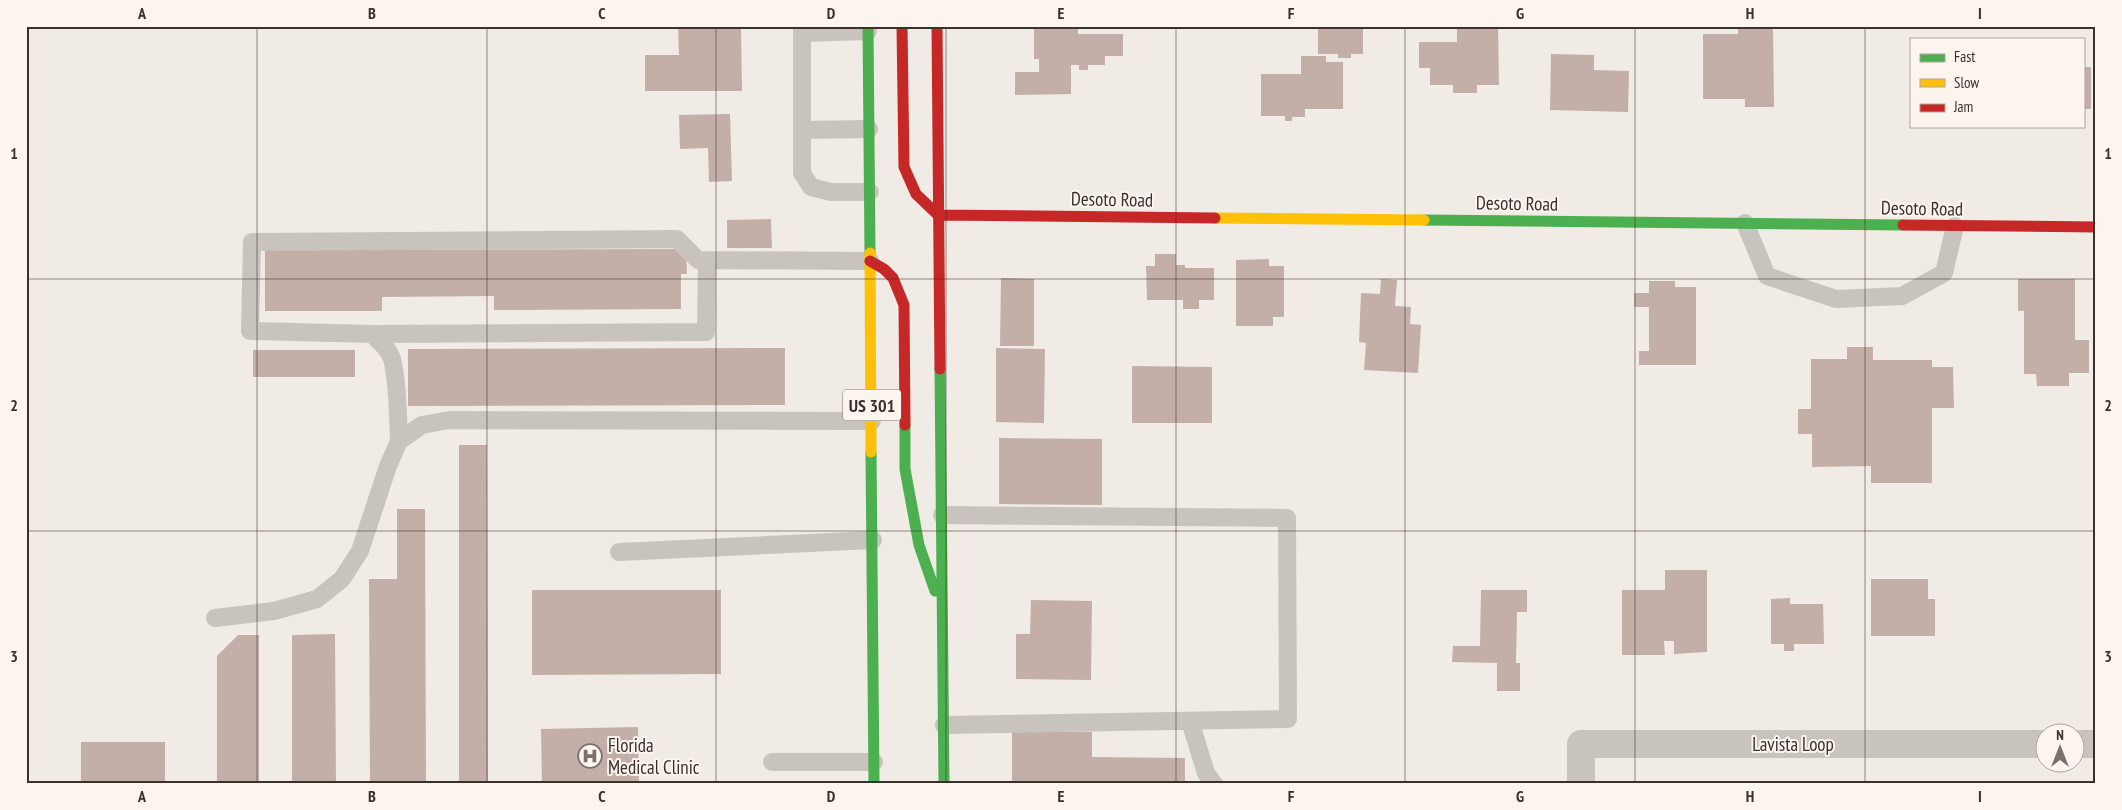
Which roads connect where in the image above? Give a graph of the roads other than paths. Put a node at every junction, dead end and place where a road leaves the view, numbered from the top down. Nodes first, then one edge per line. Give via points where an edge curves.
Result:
1 (902, 26) edge
2 (937, 26) edge
3 (868, 28) edge
4 (802, 30) edge
5 (869, 129) junction
6 (802, 130) junction
7 (870, 192) junction
8 (938, 215) junction
9 (1745, 223) junction
10 (1955, 226) junction
11 (2096, 228) edge
12 (707, 260) junction
13 (870, 261) junction
14 (372, 334) junction
15 (872, 421) junction
16 (399, 441) junction
17 (942, 515) junction
18 (873, 540) junction
19 (619, 552) dead end
20 (942, 612) junction
21 (215, 618) dead end
22 (1190, 721) junction
23 (944, 725) junction
24 (2034, 744) edge
25 (772, 762) dead end
26 (874, 762) junction
27 (874, 784) edge
28 (944, 784) edge
29 (1214, 784) edge
30 (1581, 784) edge

1 - 8 main road via 904,168 921,202
2 - 8 main road
3 - 4 lane
3 - 5 main road, US 301
4 - 6 lane
5 - 6 lane
5 - 7 main road, US 301
6 - 7 lane via 802,173 811,187 831,192
7 - 13 main road, US 301
8 - 9 main road, Desoto Road
8 - 17 main road
9 - 10 main road, Desoto Road
9 - 10 lane via 1767,276 1836,300 1902,296 1944,273
10 - 11 main road, Desoto Road
12 - 13 lane
12 - 14 lane via 706,332
12 - 14 lane via 698,260 677,239 252,242 250,331
13 - 15 main road, US 301
13 - 20 main road via 886,269 899,284 904,305 904,469 919,545
14 - 16 lane via 392,358
15 - 16 lane via 448,420 422,425
15 - 18 main road, US 301
16 - 21 lane via 360,551 342,579 317,600 274,611
17 - 20 main road
17 - 22 lane via 1287,518 1288,719
18 - 19 lane
18 - 26 main road, US 301
20 - 23 main road
22 - 23 lane
22 - 29 lane via 1206,772
23 - 28 main road
24 - 30 street, Lavista Loop via 1582,744
25 - 26 lane
26 - 27 main road, US 301

